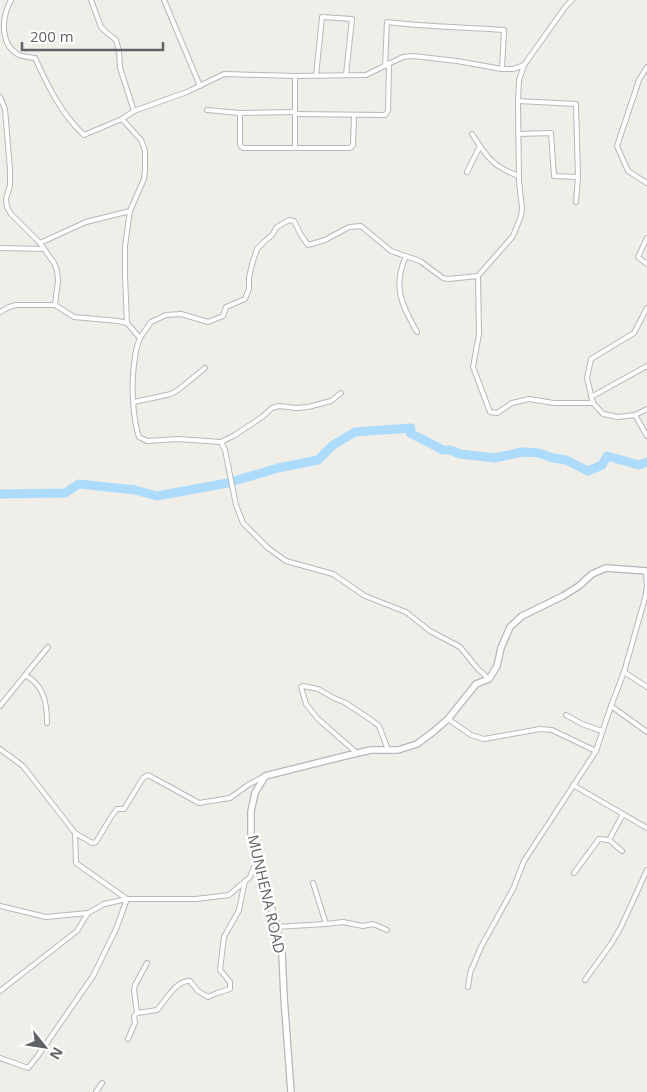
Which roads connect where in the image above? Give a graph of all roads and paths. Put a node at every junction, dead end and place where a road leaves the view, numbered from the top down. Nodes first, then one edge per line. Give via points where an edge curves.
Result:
1 (11, 0) edge
2 (91, 0) edge
3 (164, 0) edge
4 (572, 0) edge
5 (2, 41) edge
6 (387, 65) junction
7 (524, 65) junction
8 (647, 67) edge
9 (502, 69) junction
10 (346, 75) junction
11 (294, 76) junction
12 (316, 76) junction
13 (200, 86) junction
14 (0, 97) edge
15 (518, 101) junction
16 (207, 110) dead end
17 (134, 111) junction
18 (240, 113) junction
19 (295, 113) junction
20 (354, 115) junction
21 (122, 119) junction
22 (472, 134) dead end
23 (518, 134) junction
24 (0, 135) edge
25 (7, 135) junction
26 (480, 146) junction
27 (295, 148) junction
28 (467, 172) dead end
29 (519, 176) junction
30 (578, 177) junction
31 (647, 183) edge
32 (576, 202) dead end
33 (130, 211) junction
34 (647, 238) edge
35 (40, 243) junction
36 (0, 248) edge
37 (44, 249) junction
38 (406, 256) junction
39 (647, 264) edge
40 (478, 276) junction
41 (54, 305) junction
42 (647, 308) edge
43 (0, 312) edge
44 (127, 323) junction
45 (417, 332) dead end
46 (140, 338) junction
47 (647, 366) edge
48 (205, 368) dead end
49 (341, 393) dead end
50 (591, 397) junction
51 (134, 402) junction
52 (593, 403) junction
53 (647, 409) edge
54 (635, 415) junction
55 (647, 436) edge
56 (221, 442) junction
57 (646, 571) edge
58 (48, 647) dead end
59 (624, 672) junction
60 (25, 675) junction
61 (489, 679) junction
62 (647, 686) edge
63 (0, 706) edge
64 (611, 706) junction
65 (566, 716) dead end
66 (448, 719) junction
67 (47, 723) dead end
68 (602, 731) junction
69 (647, 732) edge
70 (0, 749) edge
71 (388, 750) junction
72 (596, 751) junction
73 (357, 753) junction
74 (265, 776) junction
75 (573, 786) junction
76 (623, 814) junction
77 (647, 828) edge
78 (74, 833) junction
79 (609, 840) junction
80 (622, 851) dead end
81 (256, 860) junction
82 (647, 870) edge
83 (574, 873) dead end
84 (245, 881) junction
85 (313, 883) dead end
86 (127, 899) junction
87 (0, 906) edge
88 (88, 913) junction
89 (326, 924) junction
90 (276, 927) junction
91 (387, 930) dead end
92 (147, 963) dead end
93 (585, 980) dead end
94 (468, 987) dead end
95 (0, 990) edge
96 (137, 1013) junction
97 (128, 1039) dead end
98 (0, 1058) edge
99 (102, 1083) dead end
100 (96, 1092) edge
101 (291, 1092) edge

1 - 5 street via 2,20
2 - 17 street via 102,27 116,40 120,68
3 - 13 street
4 - 7 street
5 - 21 street via 13,52 35,58 55,99 84,135
6 - 9 street via 413,56
6 - 9 street via 387,22 504,30
6 - 10 street via 366,75
6 - 20 street via 388,111 385,115
7 - 9 street
7 - 15 street
8 - 31 street via 639,80 617,146 628,171
10 - 12 street
10 - 12 street via 352,19 322,17
11 - 12 street
11 - 13 street via 224,74
11 - 19 street
13 - 17 street
14 - 25 street via 6,110
15 - 23 street
15 - 30 street via 576,104
16 - 18 street
17 - 21 street
18 - 19 street
18 - 27 street via 240,145 243,148
19 - 20 street
19 - 27 street
20 - 27 street via 353,146 350,148
21 - 33 street via 141,140 145,151 144,179
22 - 26 street
23 - 29 street
23 - 30 street via 552,133 554,176
24 - 25 street
25 - 35 street via 10,184 7,207
26 - 28 street
26 - 29 street via 494,164
29 - 40 street via 522,208 513,236
30 - 32 street
33 - 35 street via 86,222
33 - 44 street via 125,246
34 - 39 street via 638,256
35 - 37 street
36 - 37 street
37 - 41 street via 57,270
38 - 40 street via 420,261 448,280
38 - 45 street via 399,277 400,296
38 - 46 street via 391,252 361,226 349,227 325,240 308,244 294,221 289,220 257,249 245,299 226,306 223,316 208,322 181,314 166,315 151,322
40 - 52 street via 479,334 473,366 490,412 497,413 512,403 530,399
41 - 43 street via 16,305
41 - 44 street via 74,317
42 - 50 street via 634,333 591,359 587,378
44 - 46 street
46 - 51 street via 135,357
47 - 50 street
48 - 51 street via 171,394
49 - 56 street via 331,401 308,407 272,408
50 - 52 street
51 - 56 street via 135,426 139,437 147,441
52 - 54 street via 603,414 618,417
53 - 54 street
54 - 55 street
56 - 61 street via 243,523 268,548 286,561 333,574 365,596 406,612 430,631 460,647
57 - 59 street via 645,598
57 - 61 street via 606,568 592,574 563,596 522,616 510,627 500,648 497,666
58 - 60 street
59 - 62 street
59 - 64 street
60 - 63 street
60 - 67 street via 34,680 43,694
61 - 66 street via 476,684
64 - 68 street
64 - 69 street
65 - 68 street
66 - 71 street via 416,744
66 - 72 street via 471,735 484,738 552,730
68 - 72 street
70 - 78 street via 23,766
71 - 73 street
71 - 73 street via 378,726 370,719 318,689 301,687 306,704 318,719
72 - 75 street
73 - 74 street
74 - 78 street via 230,798 199,803 148,775 124,809 118,809 111,817 96,842 92,844
74 - 81 street, MUNHENA ROAD via 251,811 251,836
75 - 76 street
75 - 94 street via 524,861 470,973
76 - 77 street
76 - 79 street
78 - 86 street via 76,862
79 - 80 street
79 - 83 street via 599,839
81 - 84 street via 250,877
81 - 90 street, MUNHENA ROAD
82 - 93 street via 621,927
84 - 86 street via 229,895 196,899
84 - 96 street via 239,910 224,937 220,970 230,982 230,989 208,997 186,981 171,991 158,1010
85 - 89 street
86 - 88 street via 104,904
86 - 98 street via 93,976 37,1057 28,1068
87 - 88 street via 46,917
88 - 95 street via 77,931
89 - 90 street
89 - 91 street via 373,924
90 - 101 street, MUNHENA ROAD via 282,953
92 - 96 street via 134,990
96 - 97 street
99 - 100 street

